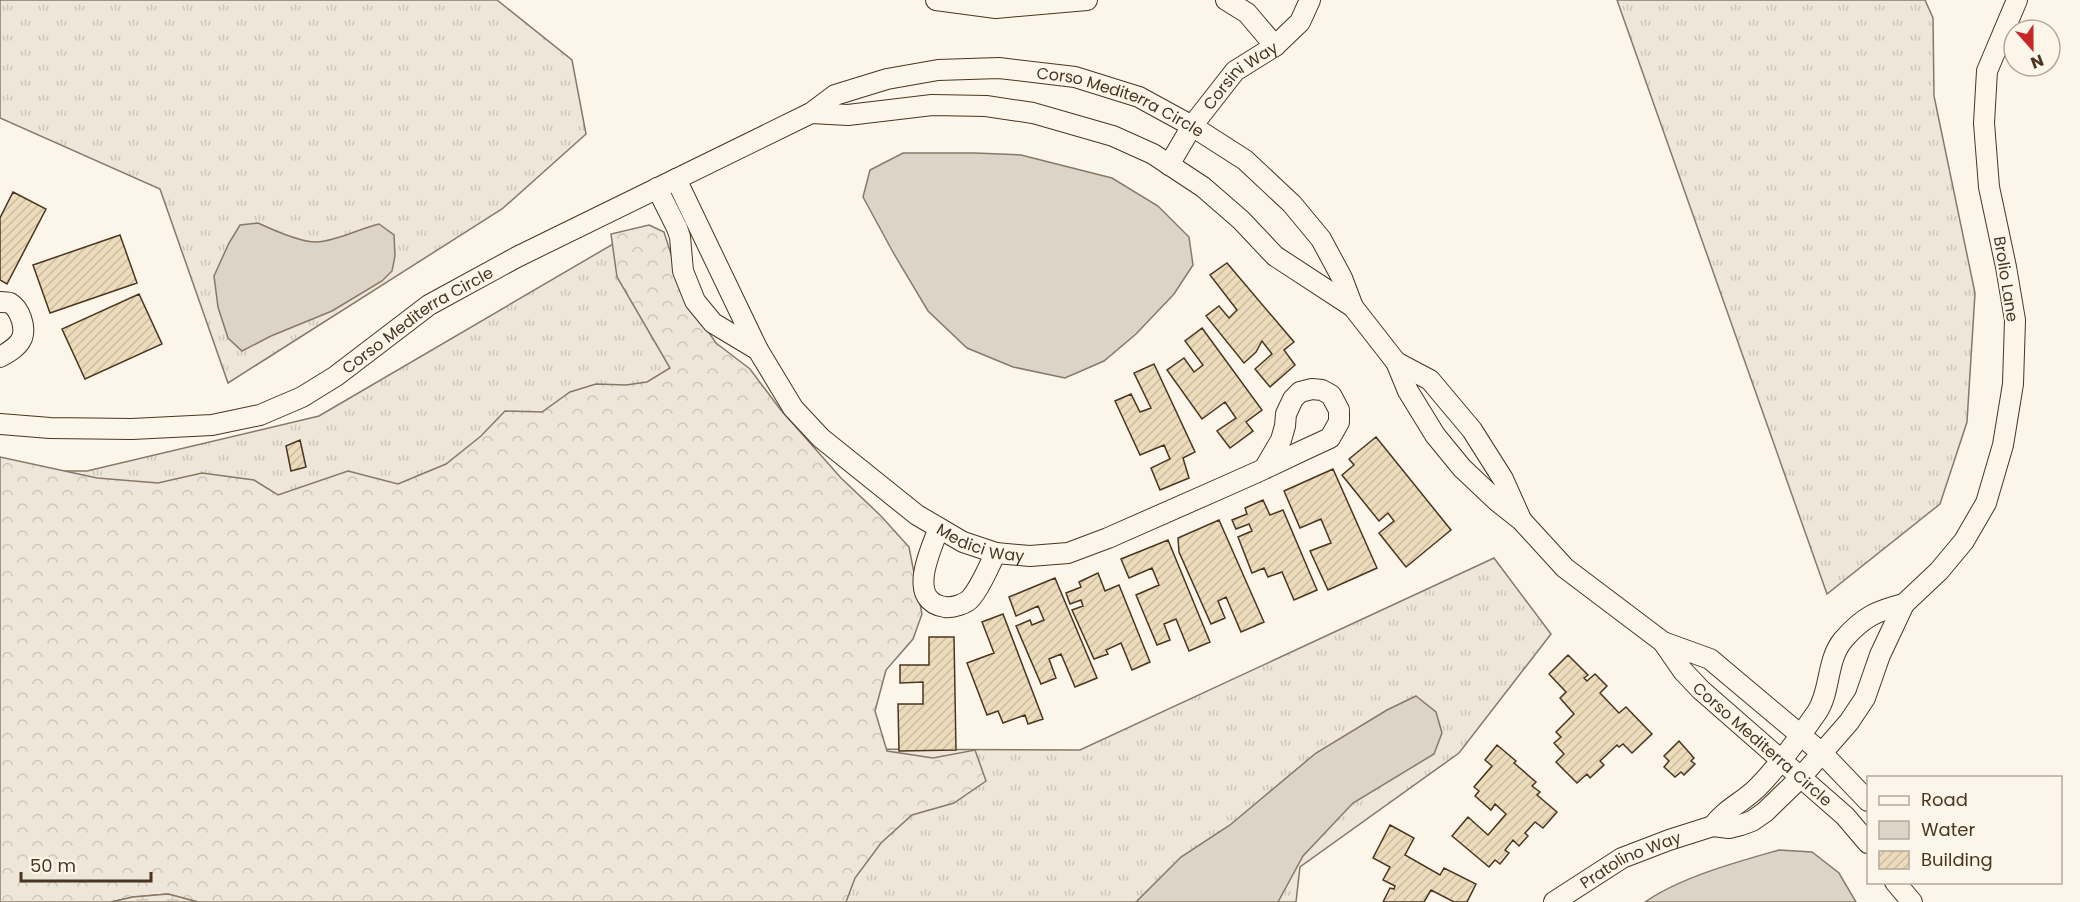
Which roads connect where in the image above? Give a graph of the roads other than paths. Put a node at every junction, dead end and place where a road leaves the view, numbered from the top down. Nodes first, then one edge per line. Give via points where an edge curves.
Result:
1 (936, 0) edge
2 (1087, 0) edge
3 (1226, 0) edge
4 (1310, 0) edge
5 (2017, 0) edge
6 (1275, 46) junction
7 (811, 113) junction
8 (1192, 126) junction
9 (1169, 165) junction
10 (676, 179) junction
11 (657, 188) junction
12 (713, 256) junction
13 (683, 267) junction
14 (0, 302) edge
15 (1353, 307) junction
16 (738, 308) junction
17 (711, 322) junction
18 (758, 350) junction
19 (0, 357) edge
20 (1396, 362) junction
21 (0, 424) edge
22 (1264, 469) dead end
23 (1522, 521) junction
24 (939, 528) junction
25 (996, 553) junction
26 (1904, 604) junction
27 (1663, 642) junction
28 (1800, 735) junction
29 (1823, 754) junction
30 (1781, 760) junction
31 (1801, 777) junction
32 (1867, 799) edge
33 (1713, 826) junction
34 (1867, 841) edge
35 (1897, 884) edge
36 (1915, 884) edge
37 (1554, 902) edge
38 (1912, 902) edge
39 (1920, 902) edge

1 - 2 street via 996,8
3 - 6 street, Corsini Way via 1247,13
4 - 6 street via 1300,22
5 - 26 street, Brolio Lane via 1987,71 1984,123 1989,187 2015,320 2013,384 2003,445 1986,503 1964,542
6 - 8 street, Corsini Way via 1235,71
7 - 8 street, Corso Mediterra Circle via 835,95 887,79 938,70 999,68 1075,77 1139,97
7 - 9 street, Corso Mediterra Circle via 848,115 932,105 986,106 1033,113 1113,136
7 - 10 street, Corso Mediterra Circle
8 - 9 street, Corsini Way
8 - 15 street, Corso Mediterra Circle via 1245,160 1292,204 1321,239
9 - 15 street, Corso Mediterra Circle via 1203,187 1275,256
10 - 11 street, Corso Mediterra Circle
10 - 12 street, Medici Way
11 - 13 street, Medici Way via 680,237
11 - 21 street, Corso Mediterra Circle via 429,305 336,376 302,397 260,415 212,425 132,429
12 - 13 street
12 - 16 street, Medici Way
13 - 17 street, Medici Way via 695,301
14 - 19 street via 10,303 21,314 23,329 14,349
15 - 20 street, Corso Mediterra Circle
16 - 17 street
16 - 18 street, Medici Way
17 - 18 street, Medici Way
18 - 24 street, Medici Way via 793,408 821,438 917,515
20 - 23 street, Corso Mediterra Circle via 1408,391 1435,435 1462,468
20 - 23 street, Corso Mediterra Circle via 1430,380 1472,430 1503,480
22 - 25 street, Medici Way via 1068,553
23 - 27 street, Corso Mediterra Circle via 1565,568
24 - 25 street, Medici Way via 963,542
24 - 25 street via 924,570 923,585 926,596 935,605 950,608 970,600
26 - 28 street, Brolio Lane via 1876,611 1841,643 1832,661 1826,696
26 - 29 street, Brolio Lane via 1865,698
27 - 28 street, Corso Mediterra Circle via 1710,659
27 - 30 street, Corso Mediterra Circle via 1701,690
28 - 29 street, Corso Mediterra Circle
28 - 30 street, Brolio Lane
29 - 31 street, Brolio Lane
29 - 32 street, Corso Mediterra Circle
30 - 31 street, Corso Mediterra Circle
30 - 33 street, Pratolino Way via 1756,790 1722,814
31 - 33 street, Pratolino Way via 1752,821 1729,828
31 - 34 street, Corso Mediterra Circle
33 - 37 street, Pratolino Way via 1622,858
35 - 38 street
36 - 39 street

